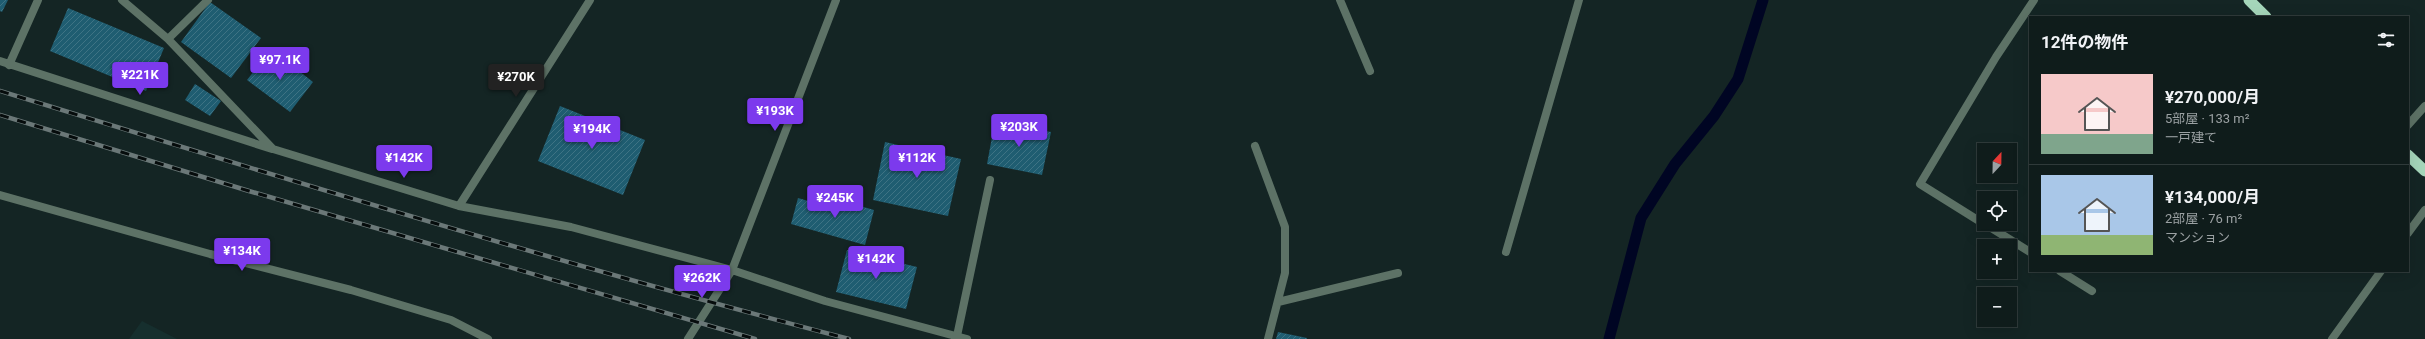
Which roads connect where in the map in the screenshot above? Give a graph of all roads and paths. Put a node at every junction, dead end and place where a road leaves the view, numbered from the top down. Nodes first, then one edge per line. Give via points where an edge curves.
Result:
1 (38, 0) edge
2 (122, 0) edge
3 (208, 0) edge
4 (590, 0) edge
5 (836, 0) edge
6 (1340, 0) edge
7 (1579, 0) edge
8 (2034, 0) edge
9 (2249, 0) edge
10 (2265, 16) edge
11 (168, 39) junction
12 (0, 61) edge
13 (9, 65) junction
14 (1370, 70) dead end
15 (2425, 106) edge
16 (2409, 124) edge
17 (1255, 146) dead end
18 (273, 149) junction
19 (2409, 156) edge
20 (2425, 171) edge
21 (990, 180) dead end
22 (0, 195) edge
23 (459, 206) junction
24 (2425, 210) edge
25 (1977, 220) edge
26 (1996, 231) edge
27 (2409, 232) edge
28 (2029, 251) edge
29 (1506, 252) dead end
30 (732, 270) junction
31 (2062, 272) edge
32 (2380, 272) edge
33 (1398, 273) dead end
34 (2092, 290) dead end
35 (1278, 302) junction
36 (957, 336) junction
37 (488, 339) edge
38 (688, 339) edge
39 (967, 339) edge
40 (1268, 339) edge
41 (2332, 339) edge

1 - 13 street
2 - 11 street
3 - 11 street
4 - 23 street
5 - 30 street
6 - 14 street
7 - 29 street
8 - 25 street via 1996,57 1920,184
9 - 10 highway
11 - 18 street
12 - 13 street
13 - 18 street
15 - 16 street
17 - 35 street via 1285,227 1285,272
18 - 23 street
19 - 20 highway
21 - 36 street
22 - 37 street via 210,254 352,290 451,320
23 - 30 street via 571,227
24 - 27 street
26 - 28 street
30 - 36 street via 825,301
30 - 38 street
31 - 34 street
32 - 41 street
33 - 35 street
35 - 40 street
36 - 39 street

